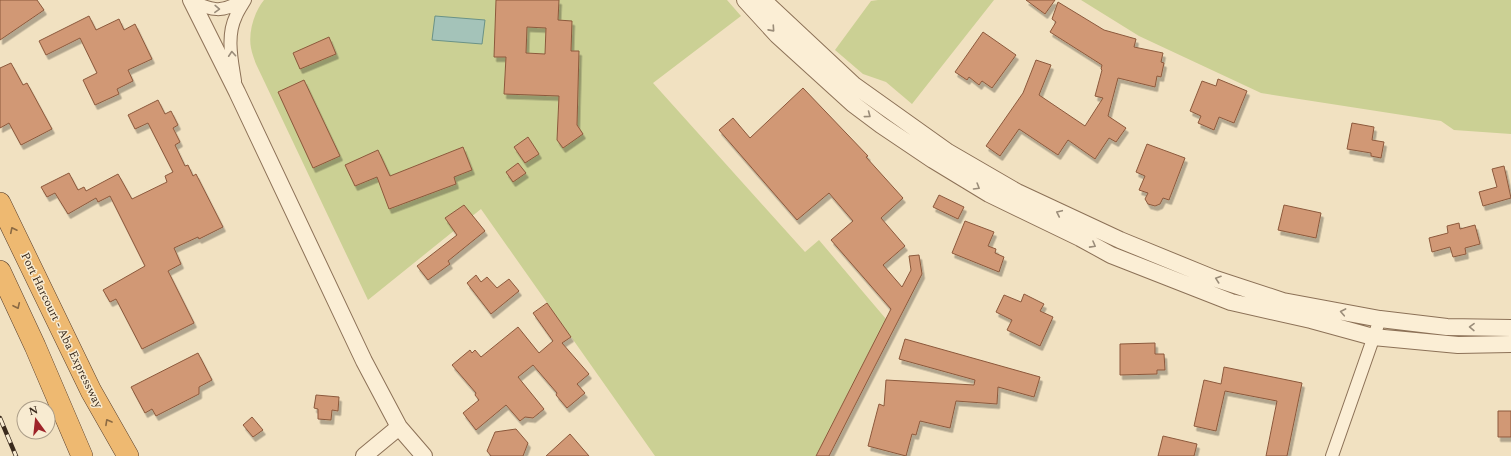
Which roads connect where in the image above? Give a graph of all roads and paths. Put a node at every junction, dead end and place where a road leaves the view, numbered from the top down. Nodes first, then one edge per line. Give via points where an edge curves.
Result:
1 (241, 0) edge
2 (245, 0) edge
3 (745, 0) edge
4 (763, 0) edge
5 (191, 1) edge
6 (237, 92) junction
7 (0, 203) edge
8 (0, 271) edge
9 (1380, 319) junction
10 (1511, 328) edge
11 (1373, 337) junction
12 (1511, 344) edge
13 (399, 427) junction
14 (82, 456) edge
15 (128, 456) edge
16 (364, 456) edge
17 (424, 456) edge
18 (1332, 456) edge

5 -> 1 street via 214,10 225,9
6 -> 2 street via 231,35 235,18
3 -> 11 street via 777,35 853,104 933,160 989,194 1111,255 1231,302
9 -> 4 street via 1283,300 1213,278 1120,240 1017,192 948,152 854,85
5 - 6 street
6 - 13 street via 354,340
15 -> 7 highway, Port Harcourt - Aba Expressway via 91,391
8 -> 14 highway
10 -> 9 street via 1447,327
9 - 11 street
11 - 12 street via 1458,345
11 - 18 street
13 - 16 street
13 - 17 street

